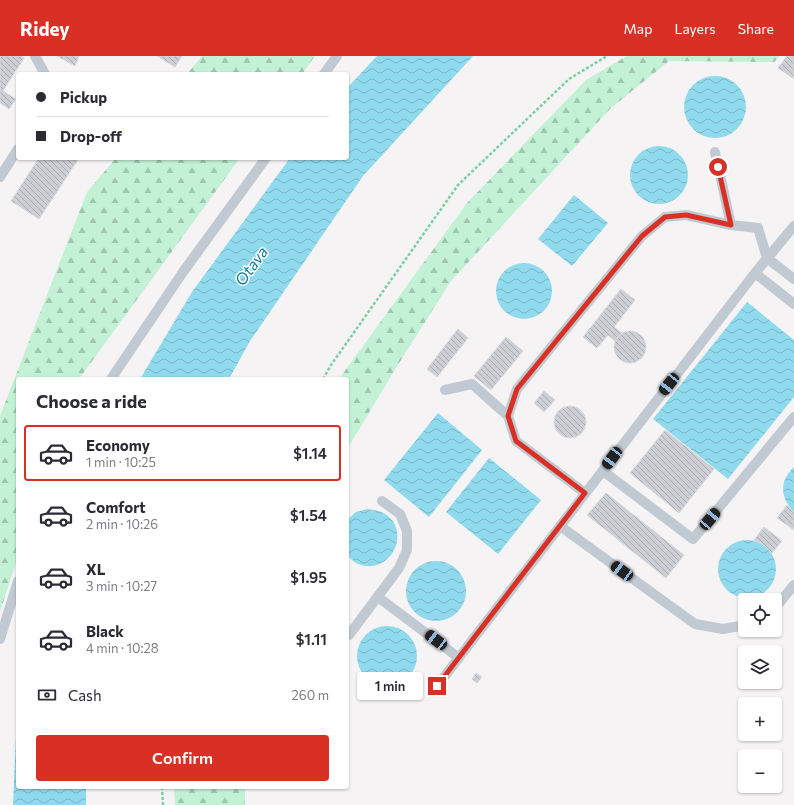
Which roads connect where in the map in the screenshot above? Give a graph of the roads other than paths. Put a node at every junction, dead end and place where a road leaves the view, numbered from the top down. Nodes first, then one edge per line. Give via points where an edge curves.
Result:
1 (35, 56) edge
2 (337, 56) edge
3 (44, 72) edge
4 (325, 72) edge
5 (16, 152) edge
6 (715, 152) dead end
7 (265, 160) edge
8 (0, 177) edge
9 (731, 225) junction
10 (794, 226) edge
11 (768, 258) junction
12 (754, 273) junction
13 (794, 279) edge
14 (794, 304) edge
15 (112, 377) edge
16 (445, 390) dead end
17 (508, 416) junction
18 (794, 417) edge
19 (603, 471) junction
20 (585, 493) junction
21 (382, 501) dead end
22 (560, 526) junction
23 (794, 585) edge
24 (16, 587) edge
25 (378, 596) junction
26 (782, 600) edge
27 (738, 626) edge
28 (349, 634) dead end
29 (0, 639) edge
30 (459, 658) junction
31 (437, 686) dead end

1 - 3 lane
2 - 4 lane
5 - 8 lane
6 - 9 lane
7 - 15 lane via 183,272
9 - 11 lane via 758,228
9 - 17 lane via 686,215 665,217 642,236 517,389
10 - 11 lane
11 - 12 lane
11 - 13 lane
12 - 14 lane
12 - 19 lane
16 - 17 lane via 472,384
17 - 20 lane via 516,441
18 - 19 lane via 693,539
19 - 20 lane
20 - 22 lane
21 - 25 lane via 400,514 407,531 407,550 399,568
22 - 27 lane via 695,624 723,629
22 - 30 lane
23 - 26 lane
24 - 29 lane
25 - 28 lane
25 - 30 lane
30 - 31 lane

